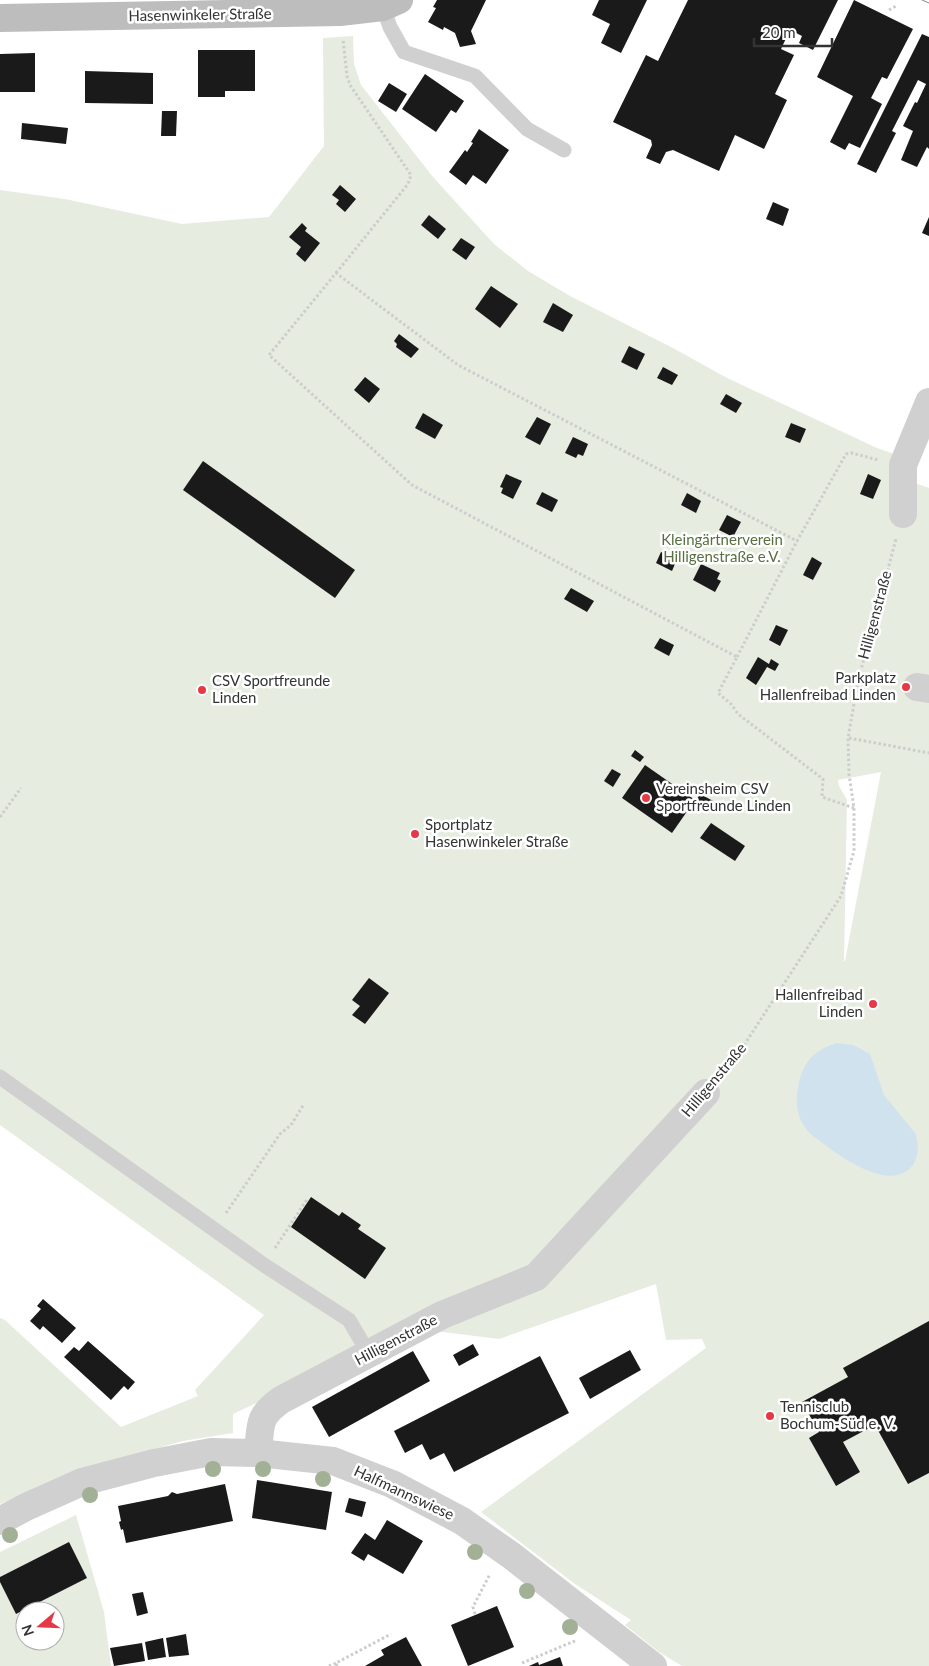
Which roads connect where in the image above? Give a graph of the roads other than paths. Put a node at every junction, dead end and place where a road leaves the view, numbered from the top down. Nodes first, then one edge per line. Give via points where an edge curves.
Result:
1 (391, 4) edge
2 (0, 18) edge
3 (564, 150) dead end
4 (929, 402) edge
5 (903, 514) road end
6 (0, 1077) edge
7 (706, 1093) road end
8 (369, 1354) junction
9 (258, 1453) junction
10 (0, 1521) edge
11 (653, 1666) edge

1 - 2 street, Hasenwinkeler Straße via 340,12
1 - 3 lane via 390,27 404,52 475,76 527,129
4 - 5 street via 903,465
6 - 8 lane via 264,1265 349,1320
7 - 8 street, Hilligenstraße via 536,1278 442,1315
8 - 9 street, Hilligenstraße via 270,1407 262,1417
9 - 10 street, Halfmannswiese via 211,1452 131,1469 82,1482
9 - 11 street, Halfmannswiese via 333,1461 392,1484 462,1521

